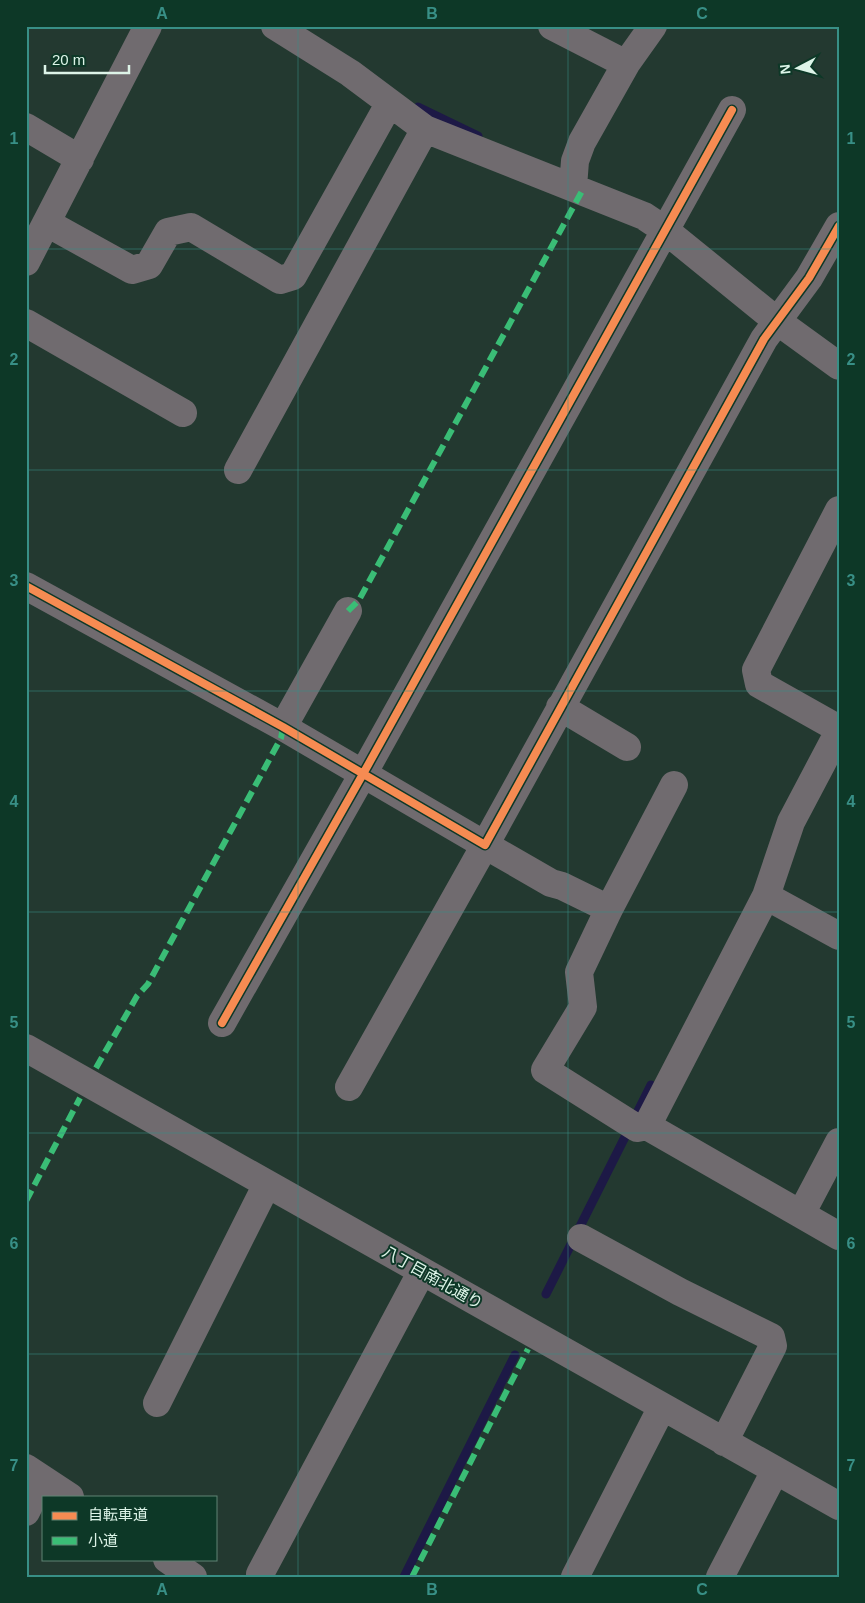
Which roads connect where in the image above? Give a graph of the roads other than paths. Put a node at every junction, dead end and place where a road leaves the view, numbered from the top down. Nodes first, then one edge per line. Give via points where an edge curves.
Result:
1 (148, 26) edge
2 (275, 26) edge
3 (552, 26) edge
4 (653, 26) edge
5 (626, 64) junction
6 (389, 104) junction
7 (732, 110) dead end
8 (26, 127) edge
9 (425, 129) junction
10 (80, 159) junction
11 (573, 187) junction
12 (47, 223) junction
13 (839, 226) edge
14 (664, 230) junction
15 (26, 262) edge
16 (777, 320) junction
17 (26, 323) edge
18 (839, 366) edge
19 (183, 413) dead end
20 (238, 470) dead end
21 (839, 510) edge
22 (26, 586) edge
23 (348, 611) dead end
24 (560, 707) junction
25 (283, 727) junction
26 (839, 730) edge
27 (627, 746) dead end
28 (363, 774) junction
29 (674, 785) dead end
30 (486, 845) junction
31 (766, 896) junction
32 (609, 909) junction
33 (839, 936) edge
34 (222, 1023) dead end
35 (26, 1048) edge
36 (348, 1087) dead end
37 (647, 1126) junction
38 (839, 1142) edge
39 (267, 1184) junction
40 (800, 1214) junction
41 (839, 1236) edge
42 (581, 1238) dead end
43 (422, 1271) junction
44 (157, 1403) dead end
45 (662, 1407) junction
46 (724, 1442) junction
47 (775, 1471) junction
48 (34, 1474) edge
49 (68, 1496) edge
50 (839, 1506) edge
51 (26, 1512) edge
52 (168, 1560) edge
53 (260, 1574) dead end
54 (193, 1577) edge
55 (575, 1577) edge
56 (720, 1577) edge

1 - 10 street
2 - 6 street via 350,73
3 - 5 street
4 - 5 street
5 - 11 street via 582,142 575,161
6 - 9 street
6 - 12 street via 293,276 280,280 191,227 168,232 149,265 132,270
7 - 14 street
8 - 10 street
9 - 11 street
9 - 20 street
10 - 12 street
11 - 14 street via 644,216
12 - 15 street
13 - 16 street via 809,278
14 - 16 street
14 - 28 street
16 - 18 street
16 - 24 street
17 - 19 street
21 - 26 street via 756,670 759,684
22 - 25 street
23 - 25 street
24 - 27 street
24 - 30 street
25 - 28 street
26 - 31 street via 791,822
28 - 30 street
28 - 34 street
29 - 32 street
30 - 32 street via 551,883
30 - 36 street
31 - 33 street
31 - 37 street
32 - 37 street via 579,972 583,1007 545,1070 637,1128
35 - 39 street, 八丁目南北通り
37 - 40 street
38 - 40 street
39 - 43 street, 八丁目南北通り
39 - 44 street
40 - 41 street
42 - 46 street via 771,1337 773,1346
43 - 45 street, 八丁目南北通り
43 - 53 street
45 - 46 street, 八丁目南北通り
45 - 55 street
46 - 47 street, 八丁目南北通り
47 - 50 street, 八丁目南北通り
47 - 56 street
48 - 49 street
48 - 51 street
52 - 54 street

